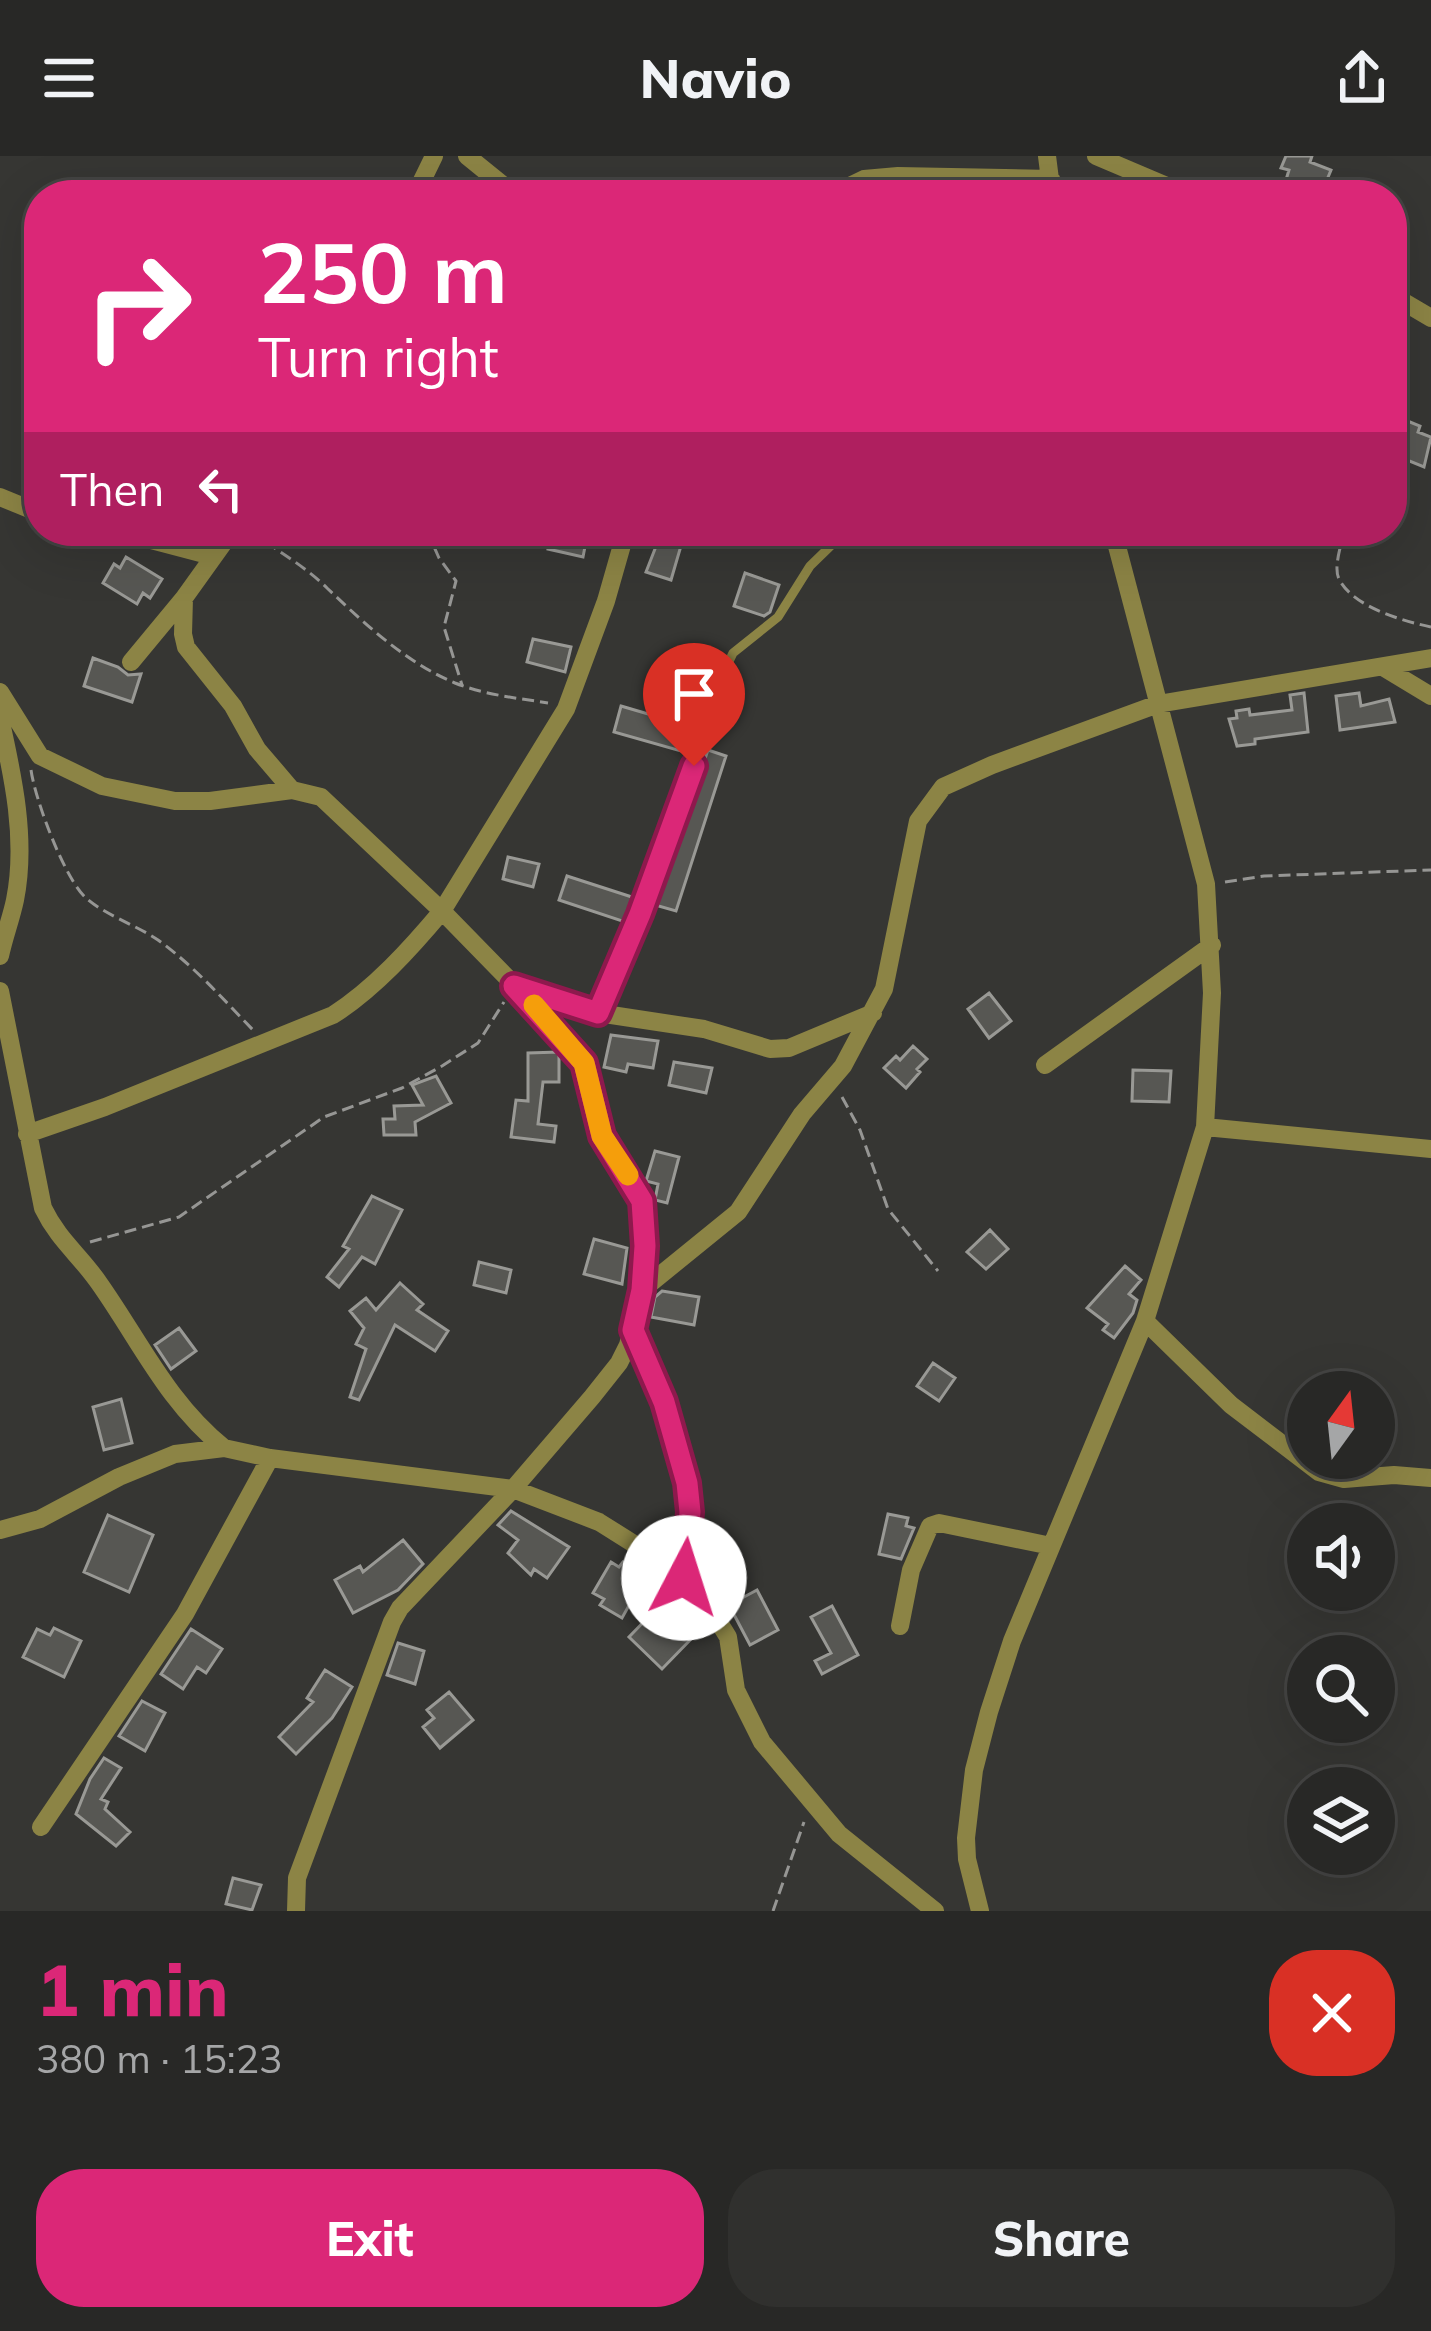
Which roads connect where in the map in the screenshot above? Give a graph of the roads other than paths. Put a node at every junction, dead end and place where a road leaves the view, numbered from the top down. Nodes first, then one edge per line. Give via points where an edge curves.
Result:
1 (467, 156) edge
2 (1096, 156) edge
3 (496, 180) edge
4 (862, 180) edge
5 (954, 180) edge
6 (1153, 180) edge
7 (174, 546) edge
8 (220, 546) edge
9 (622, 546) edge
10 (830, 546) edge
11 (1117, 546) edge
12 (212, 556) junction
13 (184, 598) junction
14 (1431, 658) edge
15 (131, 662) dead end
16 (1383, 667) junction
17 (0, 692) edge
18 (1431, 696) edge
19 (1158, 704) junction
20 (0, 718) edge
21 (292, 790) junction
22 (442, 910) junction
23 (1212, 945) junction
24 (0, 956) edge
25 (514, 986) junction
26 (0, 992) edge
27 (598, 1013) junction
28 (873, 1013) junction
29 (1045, 1065) dead end
30 (1205, 1127) junction
31 (27, 1134) junction
32 (1431, 1149) edge
33 (642, 1290) junction
34 (1145, 1321) junction
35 (633, 1330) junction
36 (224, 1448) junction
37 (270, 1458) junction
38 (1431, 1478) edge
39 (513, 1489) junction
40 (0, 1530) edge
41 (1051, 1546) junction
42 (684, 1578) junction
43 (900, 1626) dead end
44 (41, 1827) dead end
45 (296, 1911) edge
46 (935, 1911) edge
47 (980, 1911) edge

1 - 3 street
2 - 6 street
4 - 5 street
7 - 12 street
8 - 12 street
9 - 22 street via 566,709
10 - 27 lane via 778,617 733,652 719,680 681,809
11 - 19 street
12 - 13 street
13 - 15 street
13 - 21 street via 186,646
14 - 16 street
16 - 18 street
16 - 19 street
17 - 21 street via 46,761 124,793 210,801
19 - 23 street via 1206,884
19 - 28 street via 960,778 931,799 911,844 901,920
20 - 24 street via 19,854
21 - 22 street via 321,797
22 - 25 street
22 - 31 street via 348,1005
23 - 29 street
23 - 30 street
25 - 27 street
25 - 33 street via 590,1075 602,1136 642,1201
26 - 31 street
27 - 28 street via 780,1050
28 - 33 street via 738,1212
30 - 32 street
30 - 34 street
31 - 36 street via 57,1237 100,1284 180,1408
33 - 35 street
34 - 38 street via 1232,1405 1319,1472
34 - 41 street
35 - 39 street via 619,1363
35 - 42 street via 687,1483
36 - 37 street
36 - 40 street via 175,1454
37 - 39 street
37 - 44 street via 184,1615
39 - 42 street via 618,1532
39 - 45 street via 392,1622 297,1879
41 - 43 street via 930,1526 910,1570
41 - 47 street via 974,1770 967,1859
42 - 46 street via 728,1636 752,1728 839,1834

